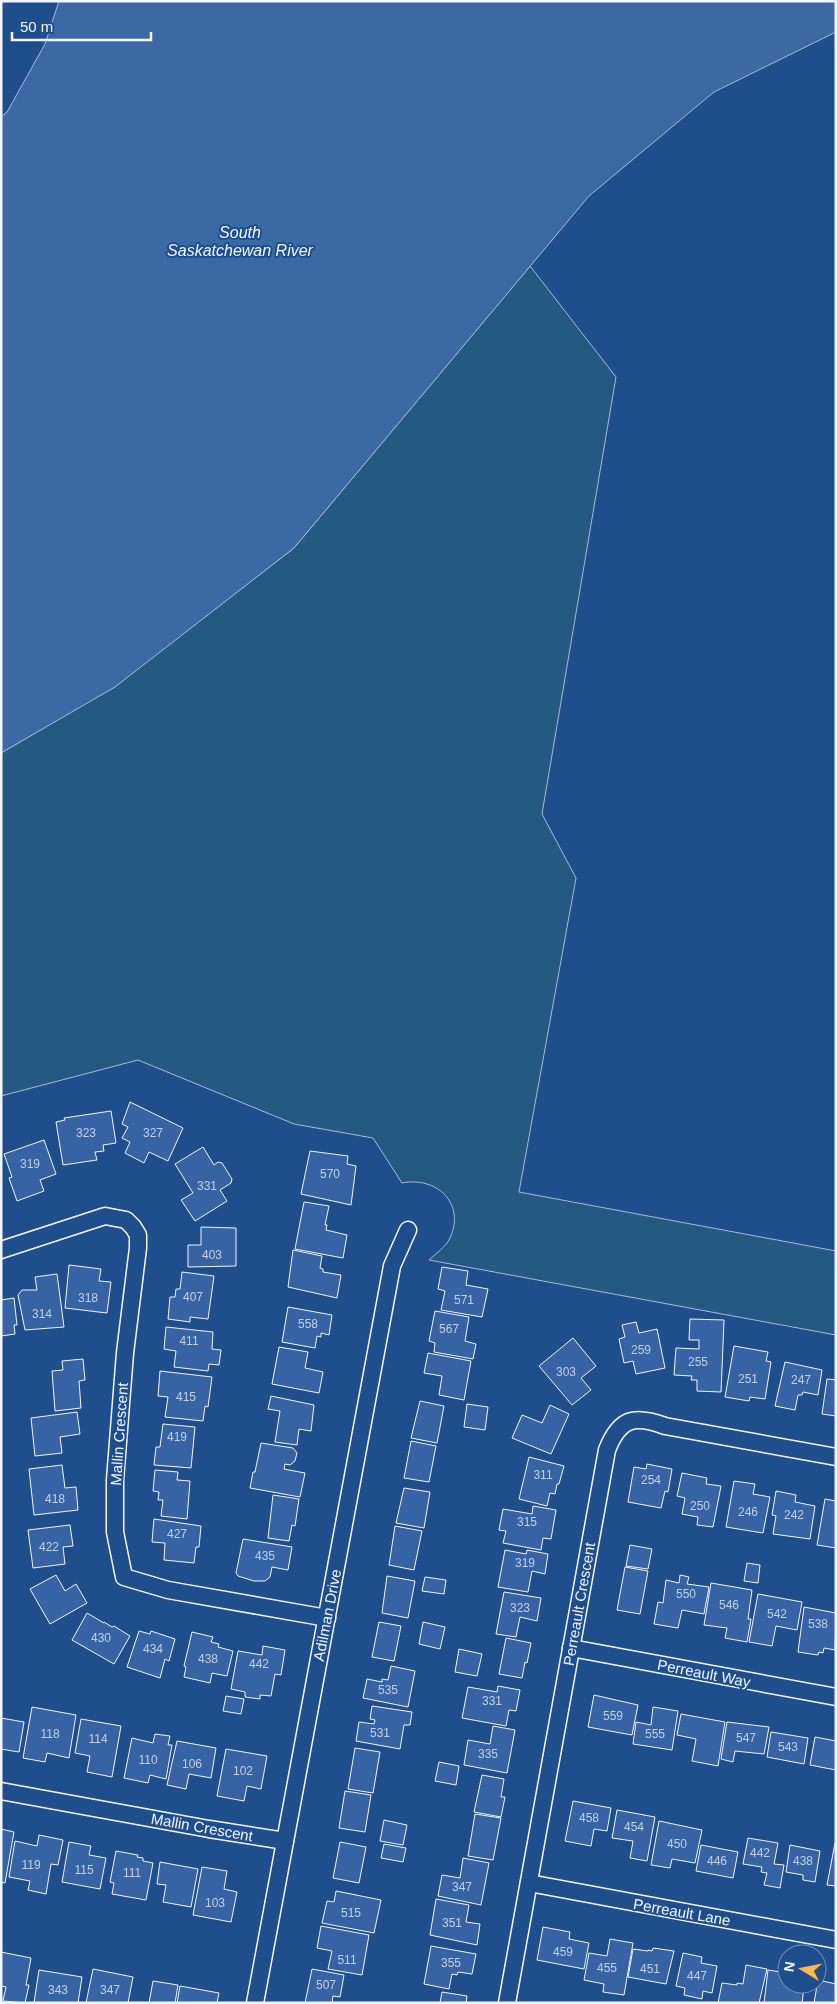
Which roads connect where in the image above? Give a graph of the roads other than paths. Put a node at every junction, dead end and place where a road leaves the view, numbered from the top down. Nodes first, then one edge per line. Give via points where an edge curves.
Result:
1 (408, 1230) dead end
2 (1, 1250) edge
3 (836, 1458) edge
4 (327, 1618) junction
5 (571, 1648) junction
6 (836, 1697) edge
7 (1, 1791) edge
8 (285, 1841) junction
9 (529, 1883) junction
10 (836, 1940) edge
11 (255, 2003) edge
12 (507, 2003) edge

1 - 4 street, Adilman Drive via 392,1266
2 - 4 street, Mallin Crescent via 105,1216 126,1220 138,1235 115,1480 115,1532 124,1577 168,1590
3 - 5 street, Perreault Crescent via 646,1420 635,1419 621,1427 607,1450
4 - 8 street, Adilman Drive
5 - 6 street, Perreault Way
5 - 9 street, Perreault Crescent
7 - 8 street, Mallin Crescent
8 - 11 street, Adilman Drive
9 - 10 street, Perreault Lane
9 - 12 street, Perreault Crescent

